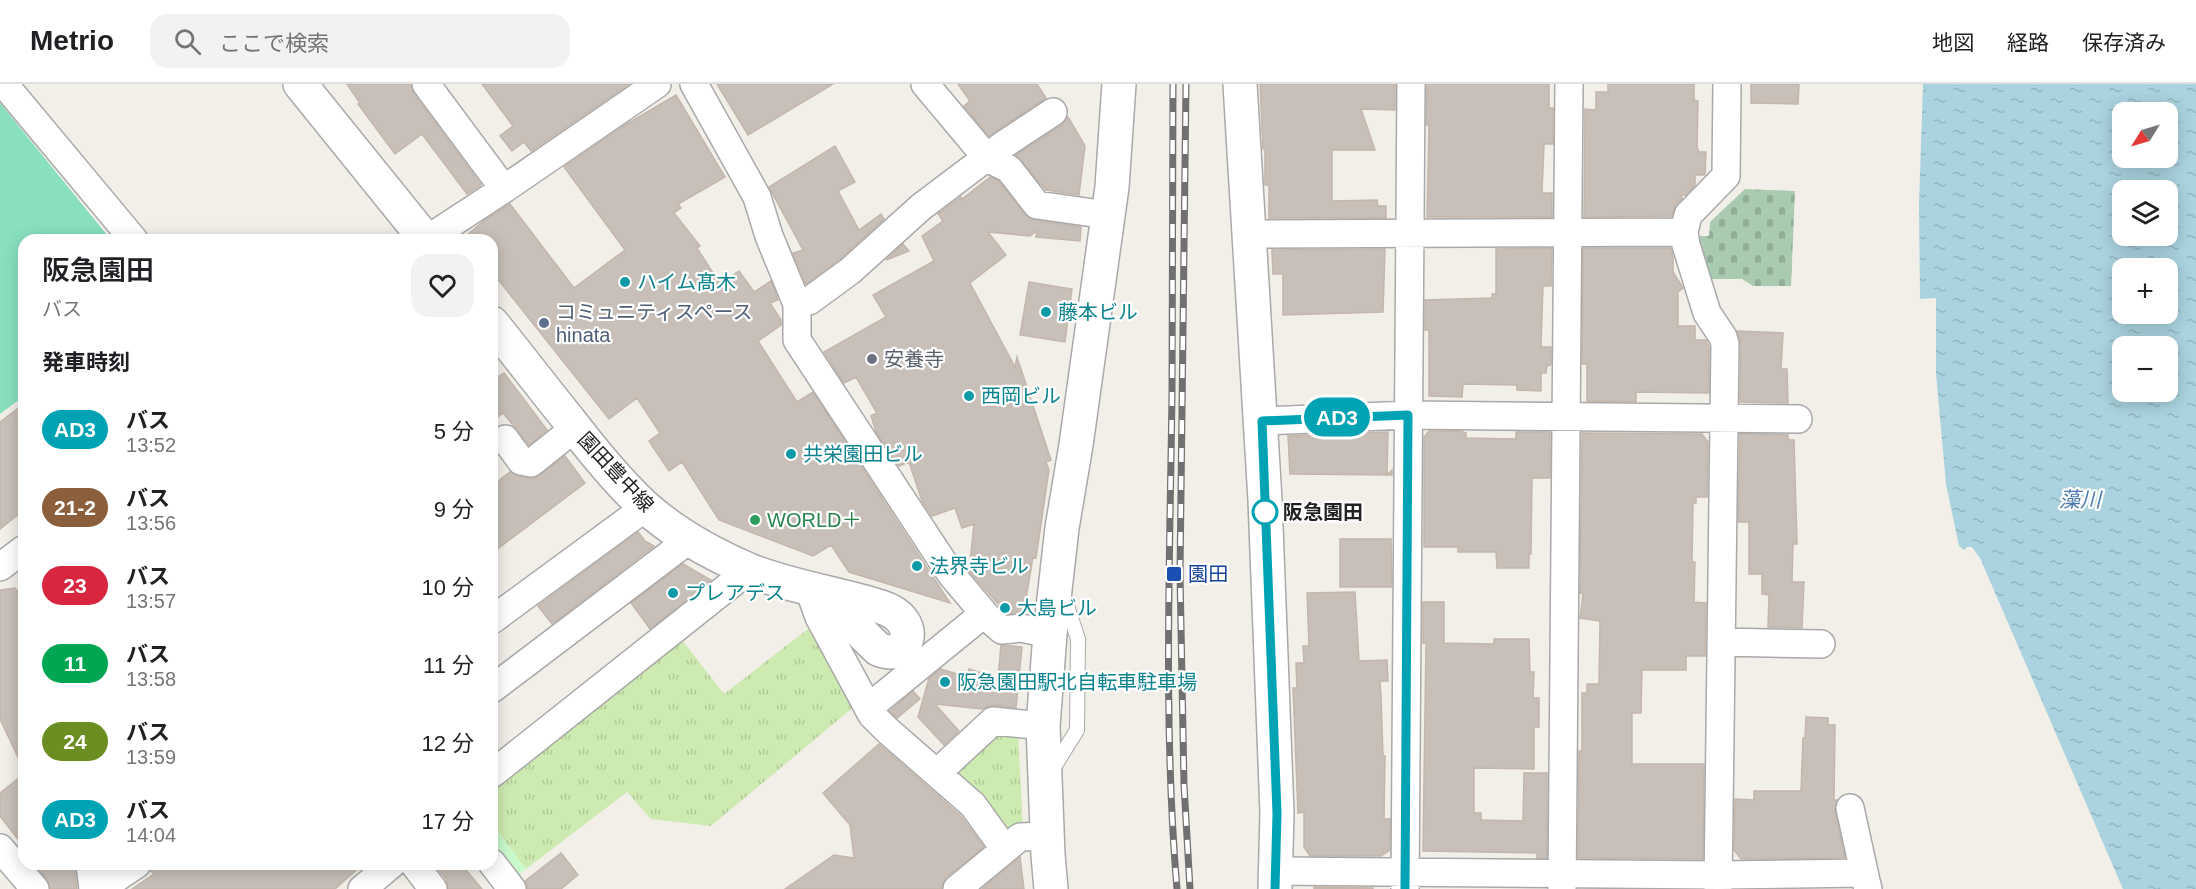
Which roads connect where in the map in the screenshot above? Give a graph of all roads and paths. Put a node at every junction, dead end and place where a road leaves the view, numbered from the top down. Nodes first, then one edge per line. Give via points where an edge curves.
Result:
1 (4, 84) edge
2 (300, 84) edge
3 (426, 84) edge
4 (694, 84) edge
5 (925, 84) edge
6 (1119, 84) edge
7 (1240, 84) edge
8 (1411, 84) edge
9 (1569, 84) edge
10 (1727, 84) edge
11 (652, 85) edge
12 (1053, 112) dead end
13 (987, 158) junction
14 (504, 189) junction
15 (1108, 215) junction
16 (1684, 232) junction
17 (129, 234) edge
18 (421, 234) edge
19 (435, 234) edge
20 (1249, 234) junction
21 (1408, 234) junction
22 (1568, 234) junction
23 (797, 304) junction
24 (498, 331) edge
25 (1408, 415) junction
26 (1567, 417) junction
27 (1724, 417) junction
28 (1798, 419) dead end
29 (1262, 421) junction
30 (575, 428) junction
31 (505, 440) dead end
32 (646, 507) junction
33 (690, 539) junction
34 (18, 554) edge
35 (0, 567) edge
36 (749, 570) junction
37 (1056, 575) junction
38 (809, 589) joint
39 (498, 616) edge
40 (987, 618) junction
41 (1050, 634) junction
42 (1721, 642) junction
43 (1821, 644) dead end
44 (498, 684) edge
45 (867, 708) junction
46 (1043, 726) junction
47 (498, 769) edge
48 (937, 773) junction
49 (1045, 781) junction
50 (1850, 808) dead end
51 (1047, 836) junction
52 (0, 848) edge
53 (1004, 848) junction
54 (18, 869) edge
55 (19, 870) edge
56 (91, 870) edge
57 (128, 870) edge
58 (385, 870) edge
59 (419, 870) edge
60 (497, 870) edge
61 (1275, 880) edge
62 (1405, 880) edge
63 (1562, 881) edge
64 (1718, 882) edge
65 (1867, 885) edge
66 (35, 889) edge
67 (93, 889) edge
68 (100, 889) edge
69 (362, 889) edge
70 (433, 889) edge
71 (512, 889) edge
72 (957, 889) edge
73 (1051, 889) edge

1 - 17 street
2 - 18 street
3 - 14 street
4 - 23 street via 757,198
5 - 13 street
6 - 15 street
7 - 20 street
8 - 21 street
9 - 22 street
10 - 16 street via 1726,176 1688,214
11 - 14 street
12 - 13 street
13 - 15 street via 1009,169 1037,206
13 - 23 street via 921,207 850,271 809,301
14 - 19 street
15 - 37 street
16 - 22 street
16 - 27 street via 1707,313 1725,344
20 - 21 street
20 - 29 street
21 - 22 street
21 - 25 street
22 - 26 street
23 - 40 street via 797,340 951,574
24 - 30 street, 園田豊中線
25 - 26 street
25 - 29 street
25 - 62 street
26 - 27 street
26 - 63 street
27 - 28 street
27 - 42 street
29 - 61 street via 1277,813
30 - 31 street via 531,463 521,461
30 - 32 street, 園田豊中線
32 - 33 street, 園田豊中線
32 - 39 street
33 - 36 street, 園田豊中線
33 - 44 street
34 - 35 street
36 - 38 street, 園田豊中線
36 - 47 street
37 - 41 street
37 - 49 lane via 1078,639 1077,730
38 - 45 street via 819,617
40 - 41 street via 1002,630 1021,628
40 - 45 street via 981,616
41 - 46 street
42 - 43 street
42 - 64 street
45 - 48 street
46 - 48 street via 993,722
46 - 49 street
48 - 53 street via 973,805
49 - 51 street
50 - 65 street
51 - 53 street via 1020,837
51 - 73 street
52 - 54 street
53 - 72 street
55 - 66 street
56 - 67 street
57 - 68 street
58 - 69 street
59 - 70 street
60 - 71 street
61 - 62 street
62 - 63 street
63 - 64 street
64 - 65 street via 1864,873

